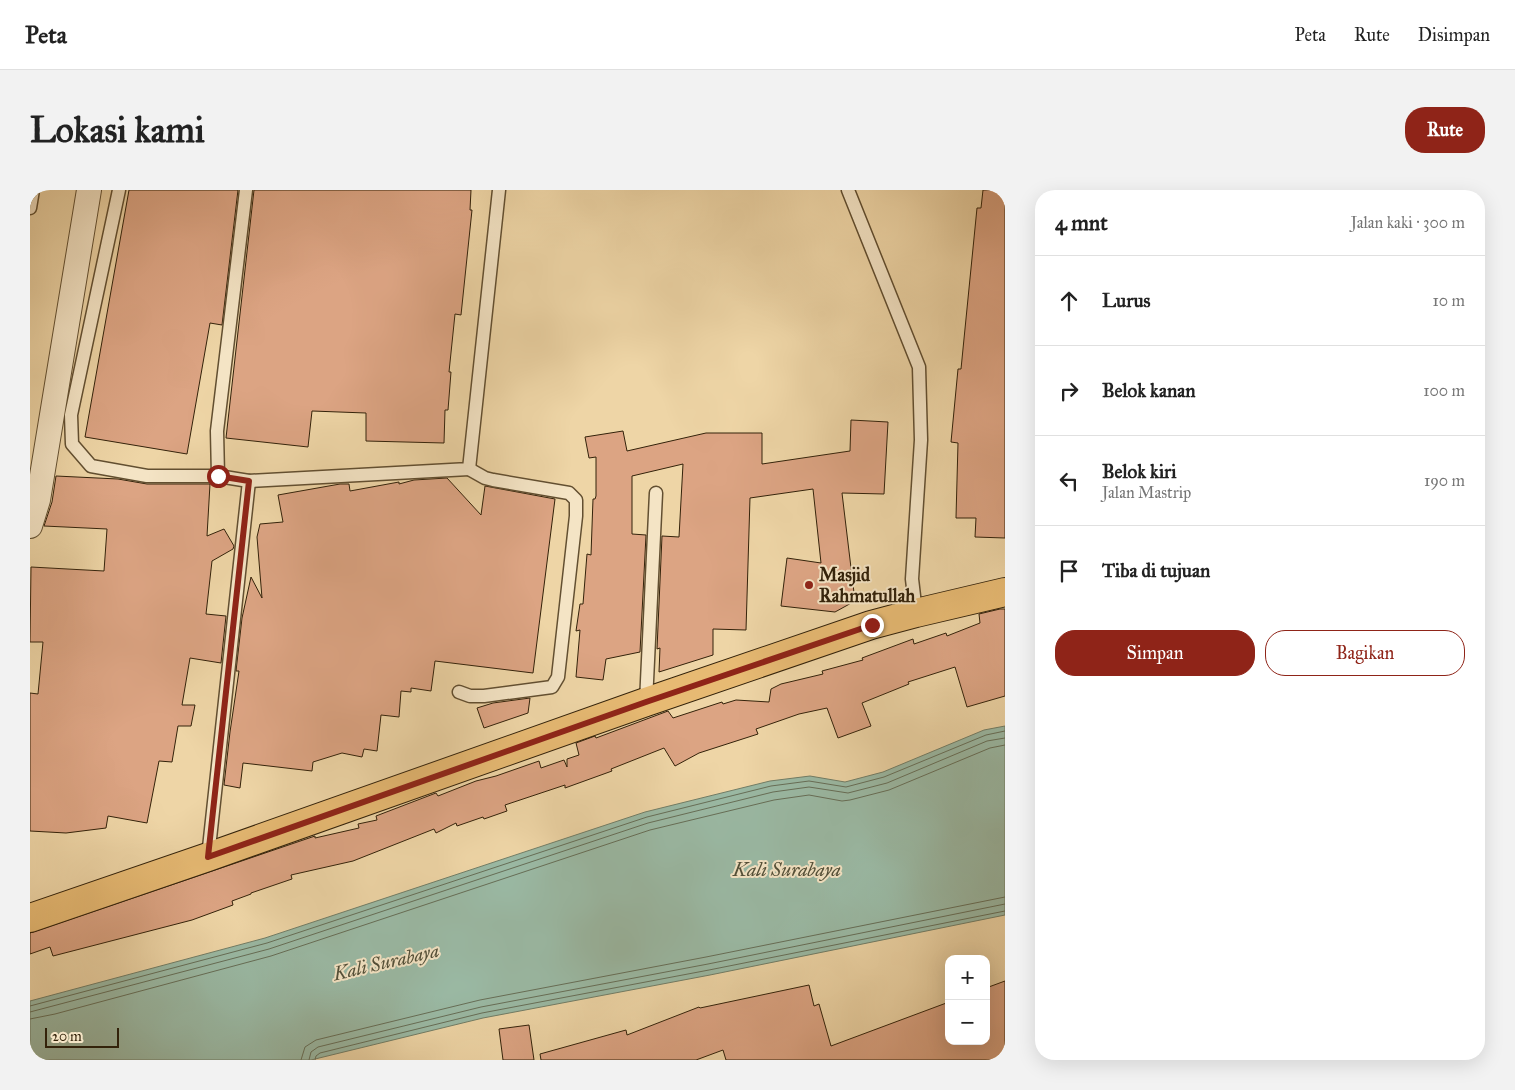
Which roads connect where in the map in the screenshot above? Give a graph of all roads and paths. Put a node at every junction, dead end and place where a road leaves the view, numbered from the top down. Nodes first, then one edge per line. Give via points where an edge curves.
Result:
1 (33, 190) edge
2 (89, 190) edge
3 (119, 190) edge
4 (246, 190) edge
5 (499, 190) edge
6 (848, 190) edge
7 (30, 208) edge
8 (469, 469) junction
9 (218, 476) junction
10 (249, 481) junction
11 (656, 493) dead end
12 (30, 526) edge
13 (1005, 592) edge
14 (916, 612) junction
15 (459, 692) dead end
16 (646, 702) junction
17 (208, 857) junction
18 (30, 918) edge

1 - 7 lane
2 - 12 street via 38,500
3 - 9 lane via 71,414 72,444 91,466 147,476
4 - 9 lane via 217,430
5 - 8 lane
6 - 14 lane via 918,366 921,440 912,579
8 - 10 lane
8 - 15 lane via 493,480 569,493 576,500 576,516 558,677 552,687 484,696
9 - 10 lane
10 - 17 lane
11 - 16 lane
13 - 14 main road
14 - 16 main road
16 - 17 main road
17 - 18 main road

